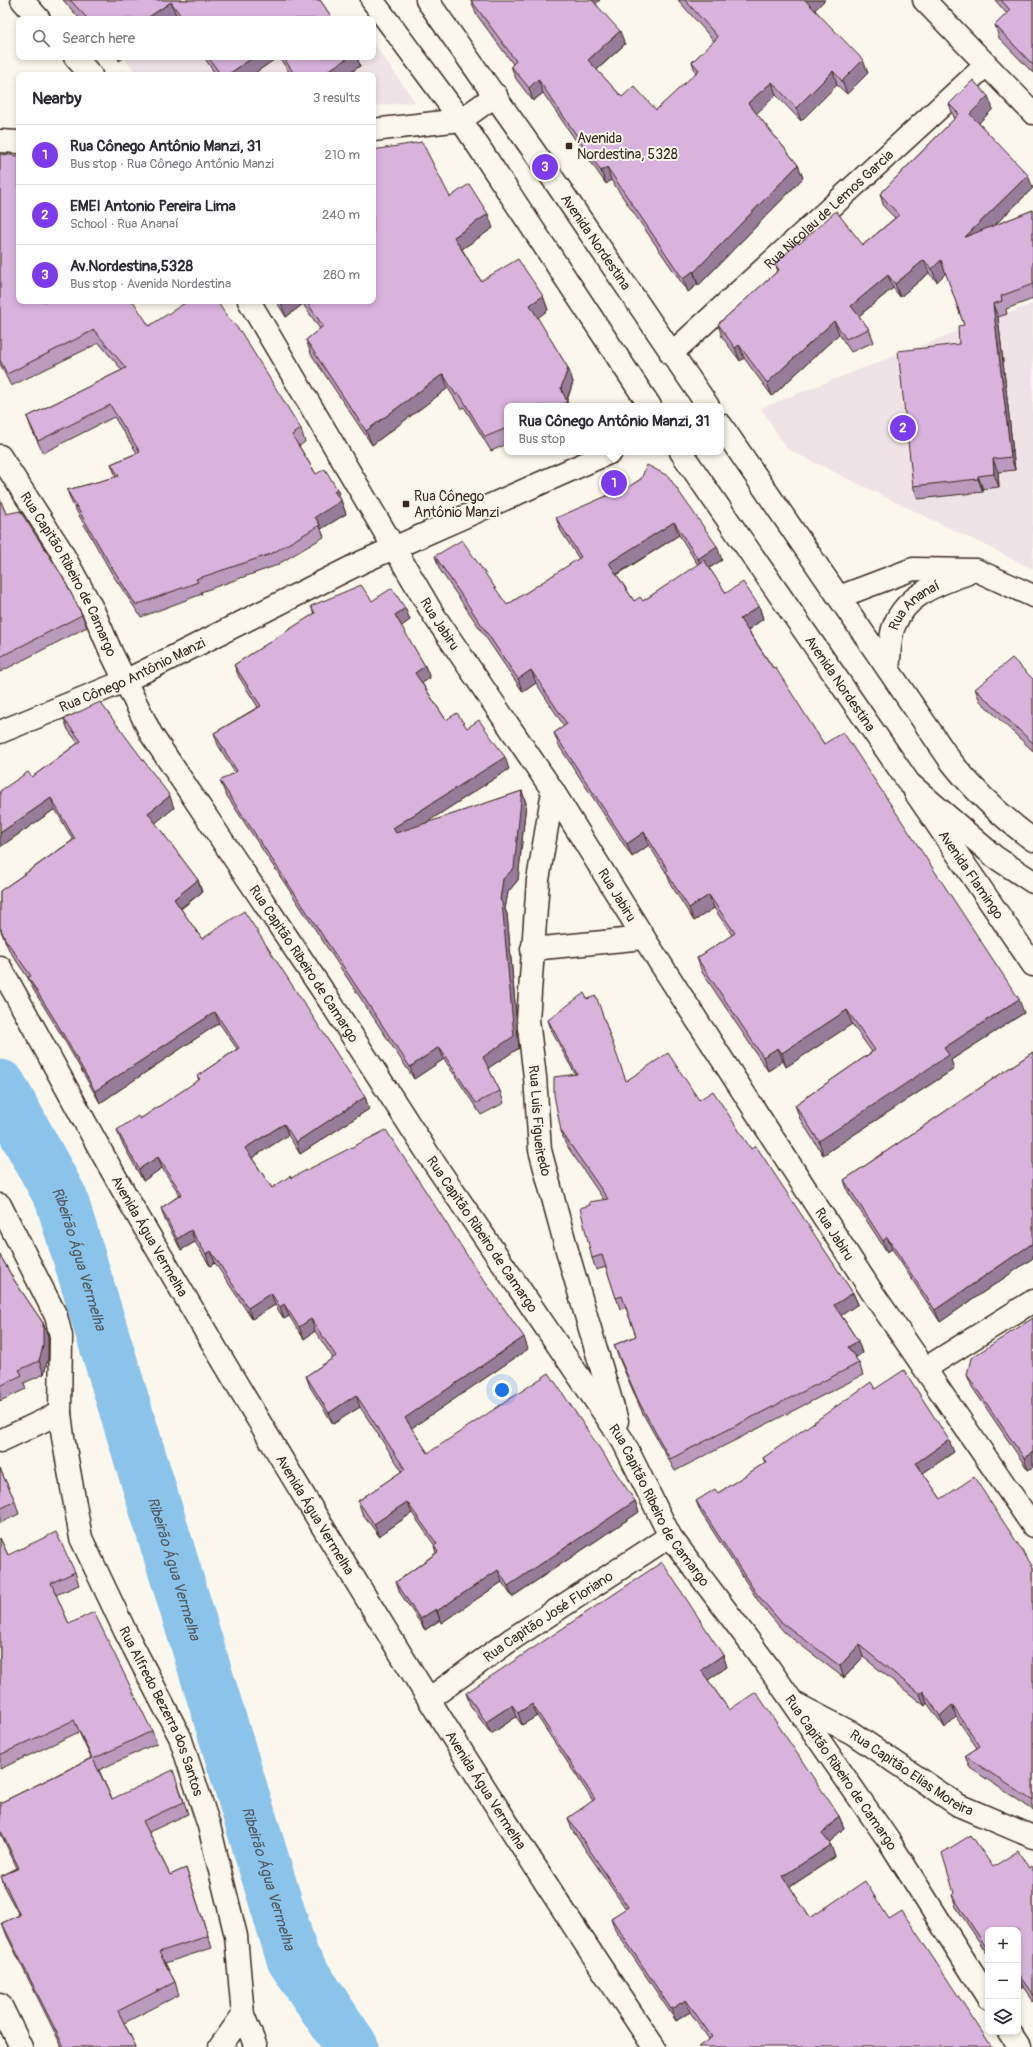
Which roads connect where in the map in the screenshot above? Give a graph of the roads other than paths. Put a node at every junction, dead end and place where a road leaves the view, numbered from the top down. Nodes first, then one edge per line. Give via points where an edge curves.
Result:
1 (22, 0) edge
2 (372, 0) edge
3 (427, 0) edge
4 (924, 0) edge
5 (36, 16) edge
6 (78, 60) edge
7 (986, 65) junction
8 (88, 72) edge
9 (496, 95) junction
10 (1033, 113) edge
11 (461, 120) junction
12 (376, 130) edge
13 (0, 141) edge
14 (16, 142) edge
15 (251, 304) edge
16 (671, 354) junction
17 (648, 403) edge
18 (706, 403) edge
19 (724, 428) edge
20 (604, 455) edge
21 (683, 455) edge
22 (0, 456) edge
23 (392, 548) junction
24 (976, 570) junction
25 (1033, 596) edge
26 (839, 597) junction
27 (888, 669) junction
28 (125, 681) junction
29 (0, 732) edge
30 (909, 783) junction
31 (553, 791) junction
32 (1033, 840) edge
33 (1033, 882) edge
34 (644, 938) junction
35 (532, 949) junction
36 (1033, 965) edge
37 (0, 967) edge
38 (0, 1205) edge
39 (1033, 1301) edge
40 (926, 1368) junction
41 (60, 1413) junction
42 (0, 1441) edge
43 (623, 1441) junction
44 (1033, 1526) edge
45 (670, 1536) junction
46 (428, 1698) junction
47 (793, 1703) junction
48 (1033, 1837) edge
49 (985, 1993) edge
50 (0, 2004) edge
51 (243, 2015) junction
52 (1011, 2035) edge
53 (21, 2047) edge
54 (220, 2047) edge
55 (256, 2047) edge
56 (654, 2047) edge
57 (1019, 2047) edge

1 - 5 street
2 - 11 street
3 - 9 street, Avenida Nordestina
4 - 7 street
6 - 8 street
7 - 10 street
7 - 16 street, Rua Nicolau de Lemos Garcia
9 - 11 street
9 - 16 street, Avenida Nordestina
11 - 12 street
11 - 17 street
13 - 14 street
15 - 23 street, Rua Jabiru
16 - 18 street, Avenida Nordestina
19 - 26 street
20 - 23 street, Rua Cônego Antônio Manzi
21 - 30 street, Avenida Nordestina
22 - 28 street, Rua Capitão Ribeiro de Camargo via 60,550 93,610
23 - 28 street, Rua Cônego Antônio Manzi
23 - 31 street, Rua Jabiru via 433,614
24 - 25 street, Rua Ananaí
24 - 26 street, Rua Ananaí via 914,569
24 - 27 street, Rua Ananaí via 945,582 914,598 904,607 893,627
26 - 27 street
27 - 32 street via 968,783 991,806
28 - 29 street, Rua Cônego Antônio Manzi
28 - 43 street, Rua Capitão Ribeiro de Camargo via 151,734 336,1009 432,1160
30 - 33 street, Avenida Nordestina via 995,857
30 - 36 street, Avenida Flamingo
31 - 34 street, Rua Jabiru
31 - 35 street, Rua Luis Figueiredo via 538,880
34 - 35 street, Rua Jabiru
34 - 40 street, Rua Jabiru via 872,1292
35 - 43 street, Rua Luis Figueiredo via 528,1020 540,1150
37 - 46 street, Avenida Água Vermelha via 130,1204
38 - 41 street via 56,1316 61,1336
39 - 40 street
40 - 44 street, Rua Jabiru
41 - 42 street
41 - 51 street, Rua Alfredo Bezerra dos Santos via 62,1437 81,1538 125,1631 180,1736 209,1826 236,1936
43 - 45 street, Rua Capitão Ribeiro de Camargo
45 - 46 street, Rua Capitão José Floriano via 512,1639
45 - 47 street, Rua Capitão Ribeiro de Camargo
46 - 56 street, Avenida Água Vermelha
47 - 48 street, Rua Capitão Elias Moreira via 852,1733 958,1805
47 - 49 street, Rua Capitão Ribeiro de Camargo via 889,1841
50 - 53 street
51 - 54 street
51 - 55 street, Rua Alfredo Bezerra dos Santos
52 - 57 street

